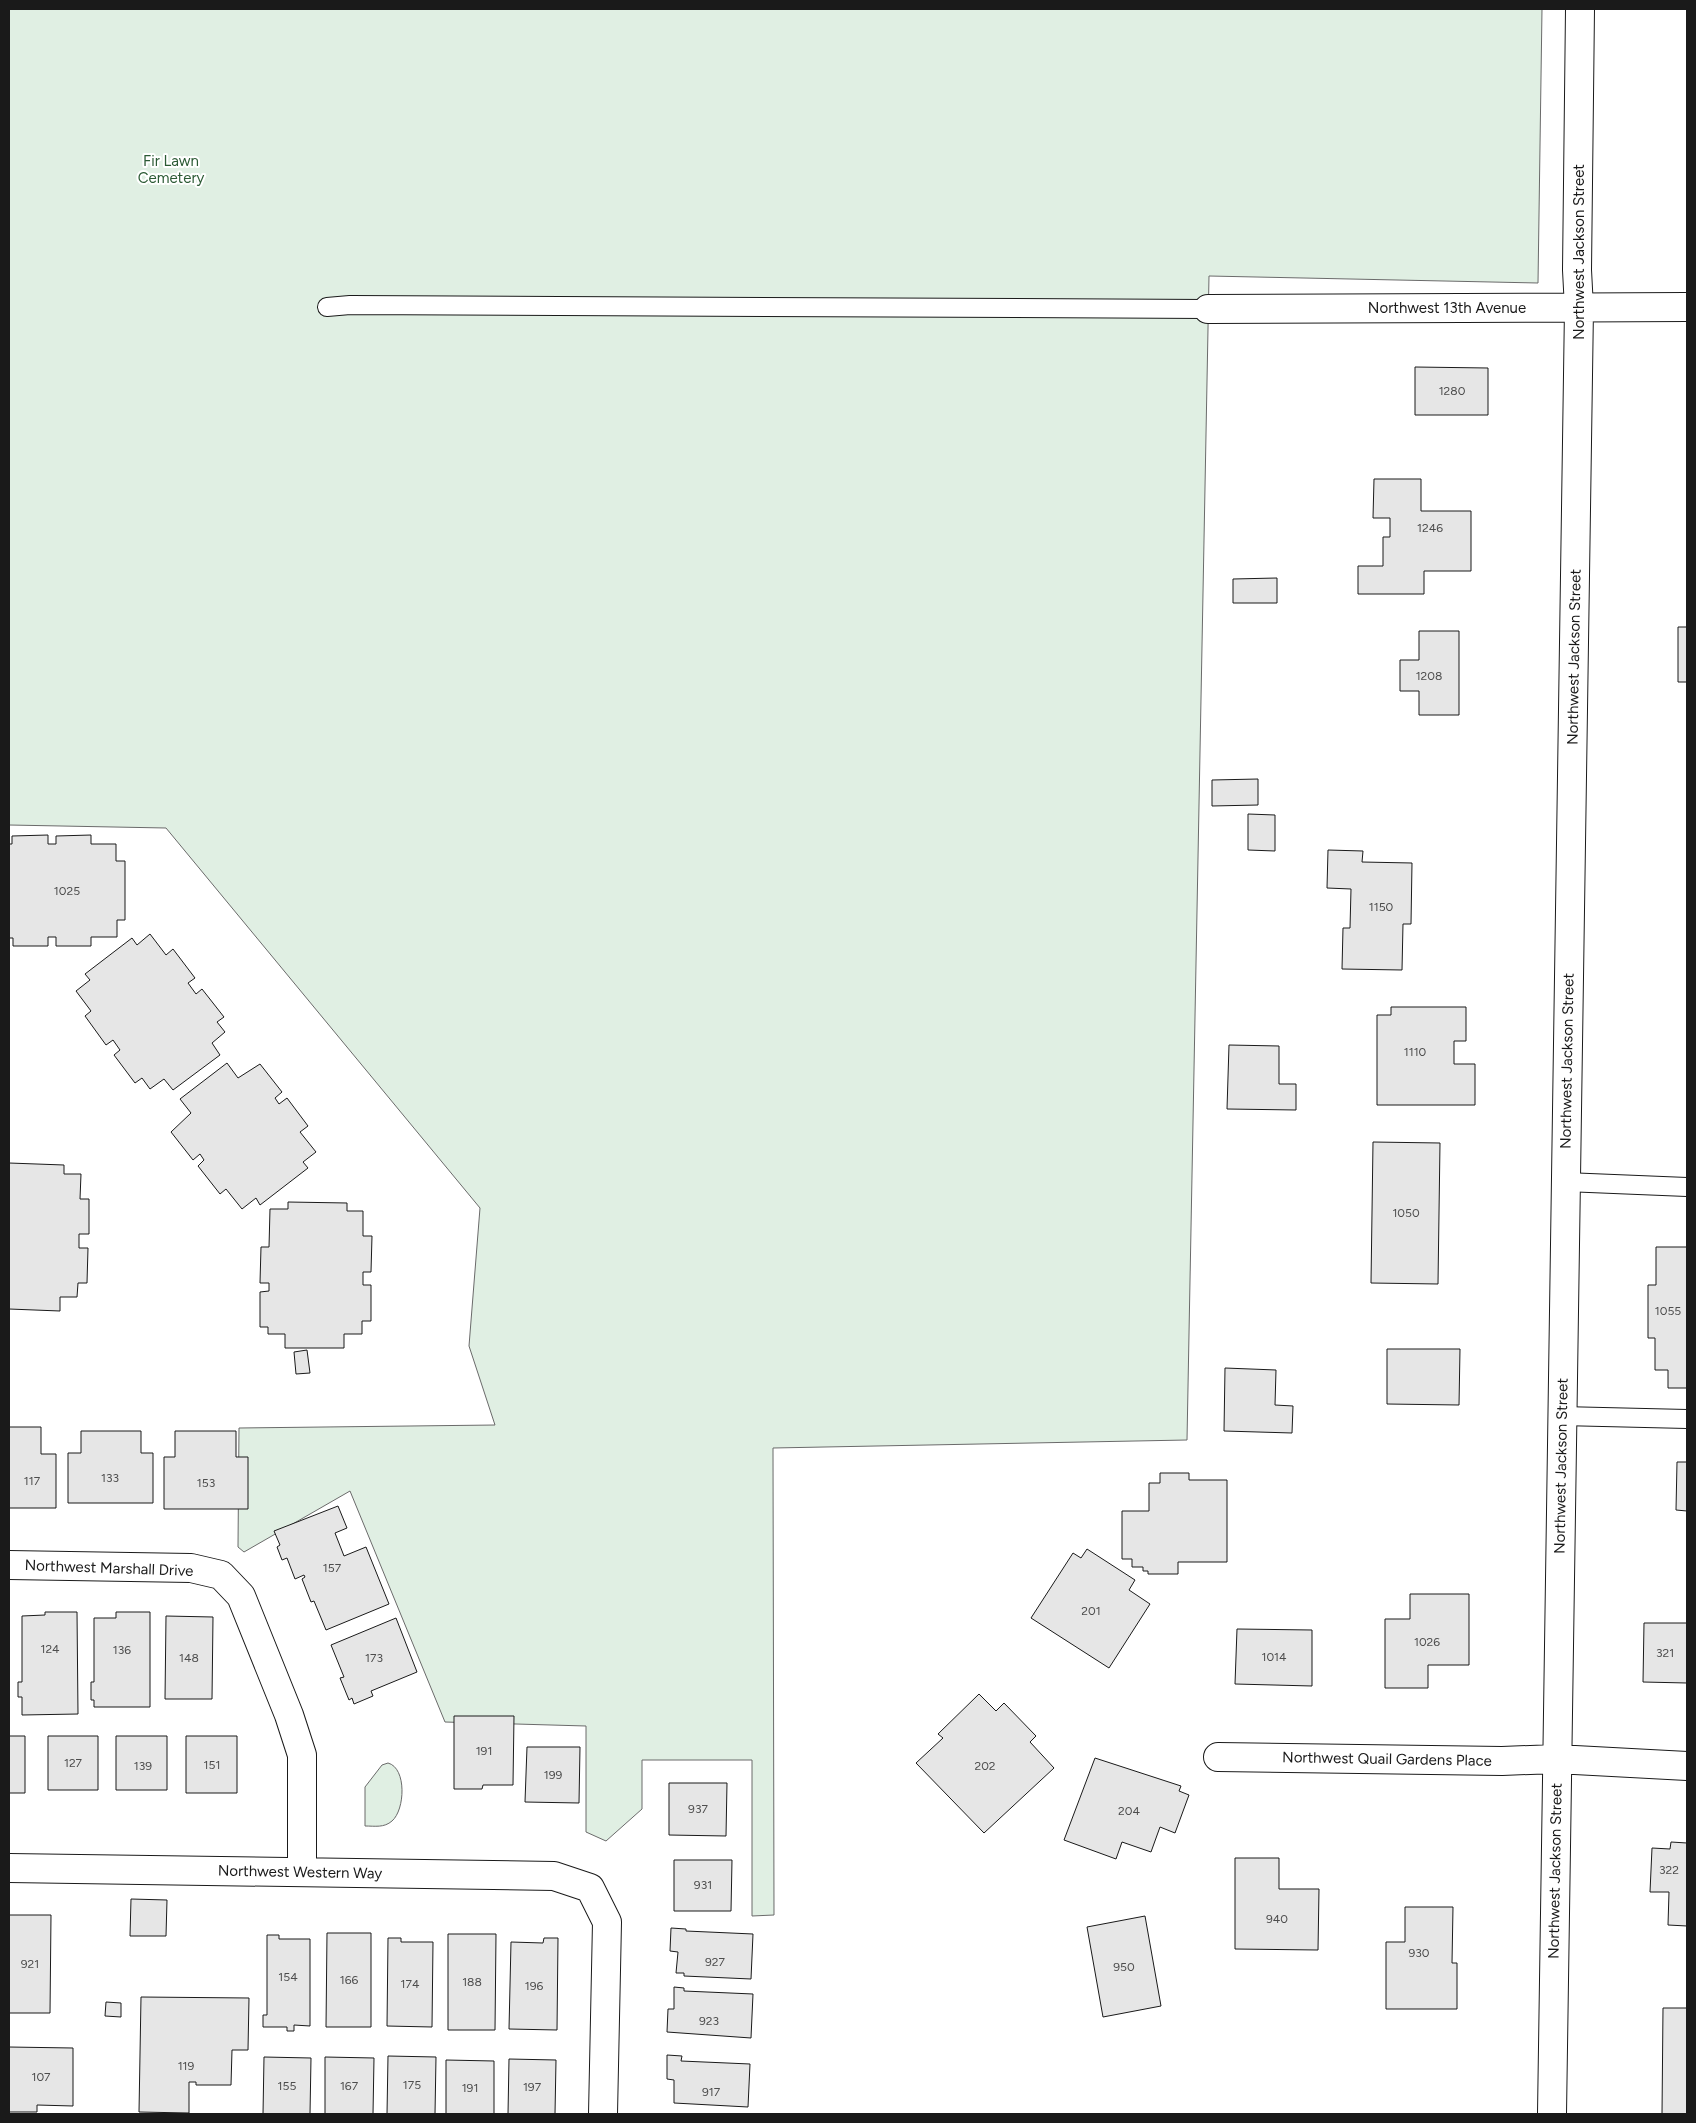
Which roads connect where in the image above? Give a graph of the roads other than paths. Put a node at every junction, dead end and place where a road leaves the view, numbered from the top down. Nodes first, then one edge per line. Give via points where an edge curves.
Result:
1 (1580, 9) edge
2 (327, 307) dead end
3 (1687, 307) edge
4 (1579, 308) junction
5 (1208, 309) joint
6 (1565, 1182) junction
7 (1687, 1187) edge
8 (1561, 1416) junction
9 (1687, 1419) edge
10 (9, 1565) edge
11 (1218, 1757) dead end
12 (1556, 1758) junction
13 (1687, 1766) edge
14 (9, 1868) edge
15 (302, 1872) junction
16 (603, 2114) edge
17 (1552, 2114) edge

1 - 4 street, Northwest Jackson Street
2 - 5 lane
3 - 4 street, Northwest 13th Avenue
4 - 5 street, Northwest 13th Avenue
4 - 6 street, Northwest Jackson Street
6 - 7 lane
6 - 8 street, Northwest Jackson Street
8 - 9 lane
8 - 12 street, Northwest Jackson Street
10 - 15 street, Northwest Marshall Drive via 190,1568 221,1575 235,1589 241,1596 302,1755
11 - 12 street, Northwest Quail Gardens Place via 1502,1761
12 - 13 street, Northwest Quail Gardens Place
12 - 17 street, Northwest Jackson Street
14 - 15 street, Northwest Western Way
15 - 16 street, Northwest Western Way via 554,1876 590,1888 607,1922

